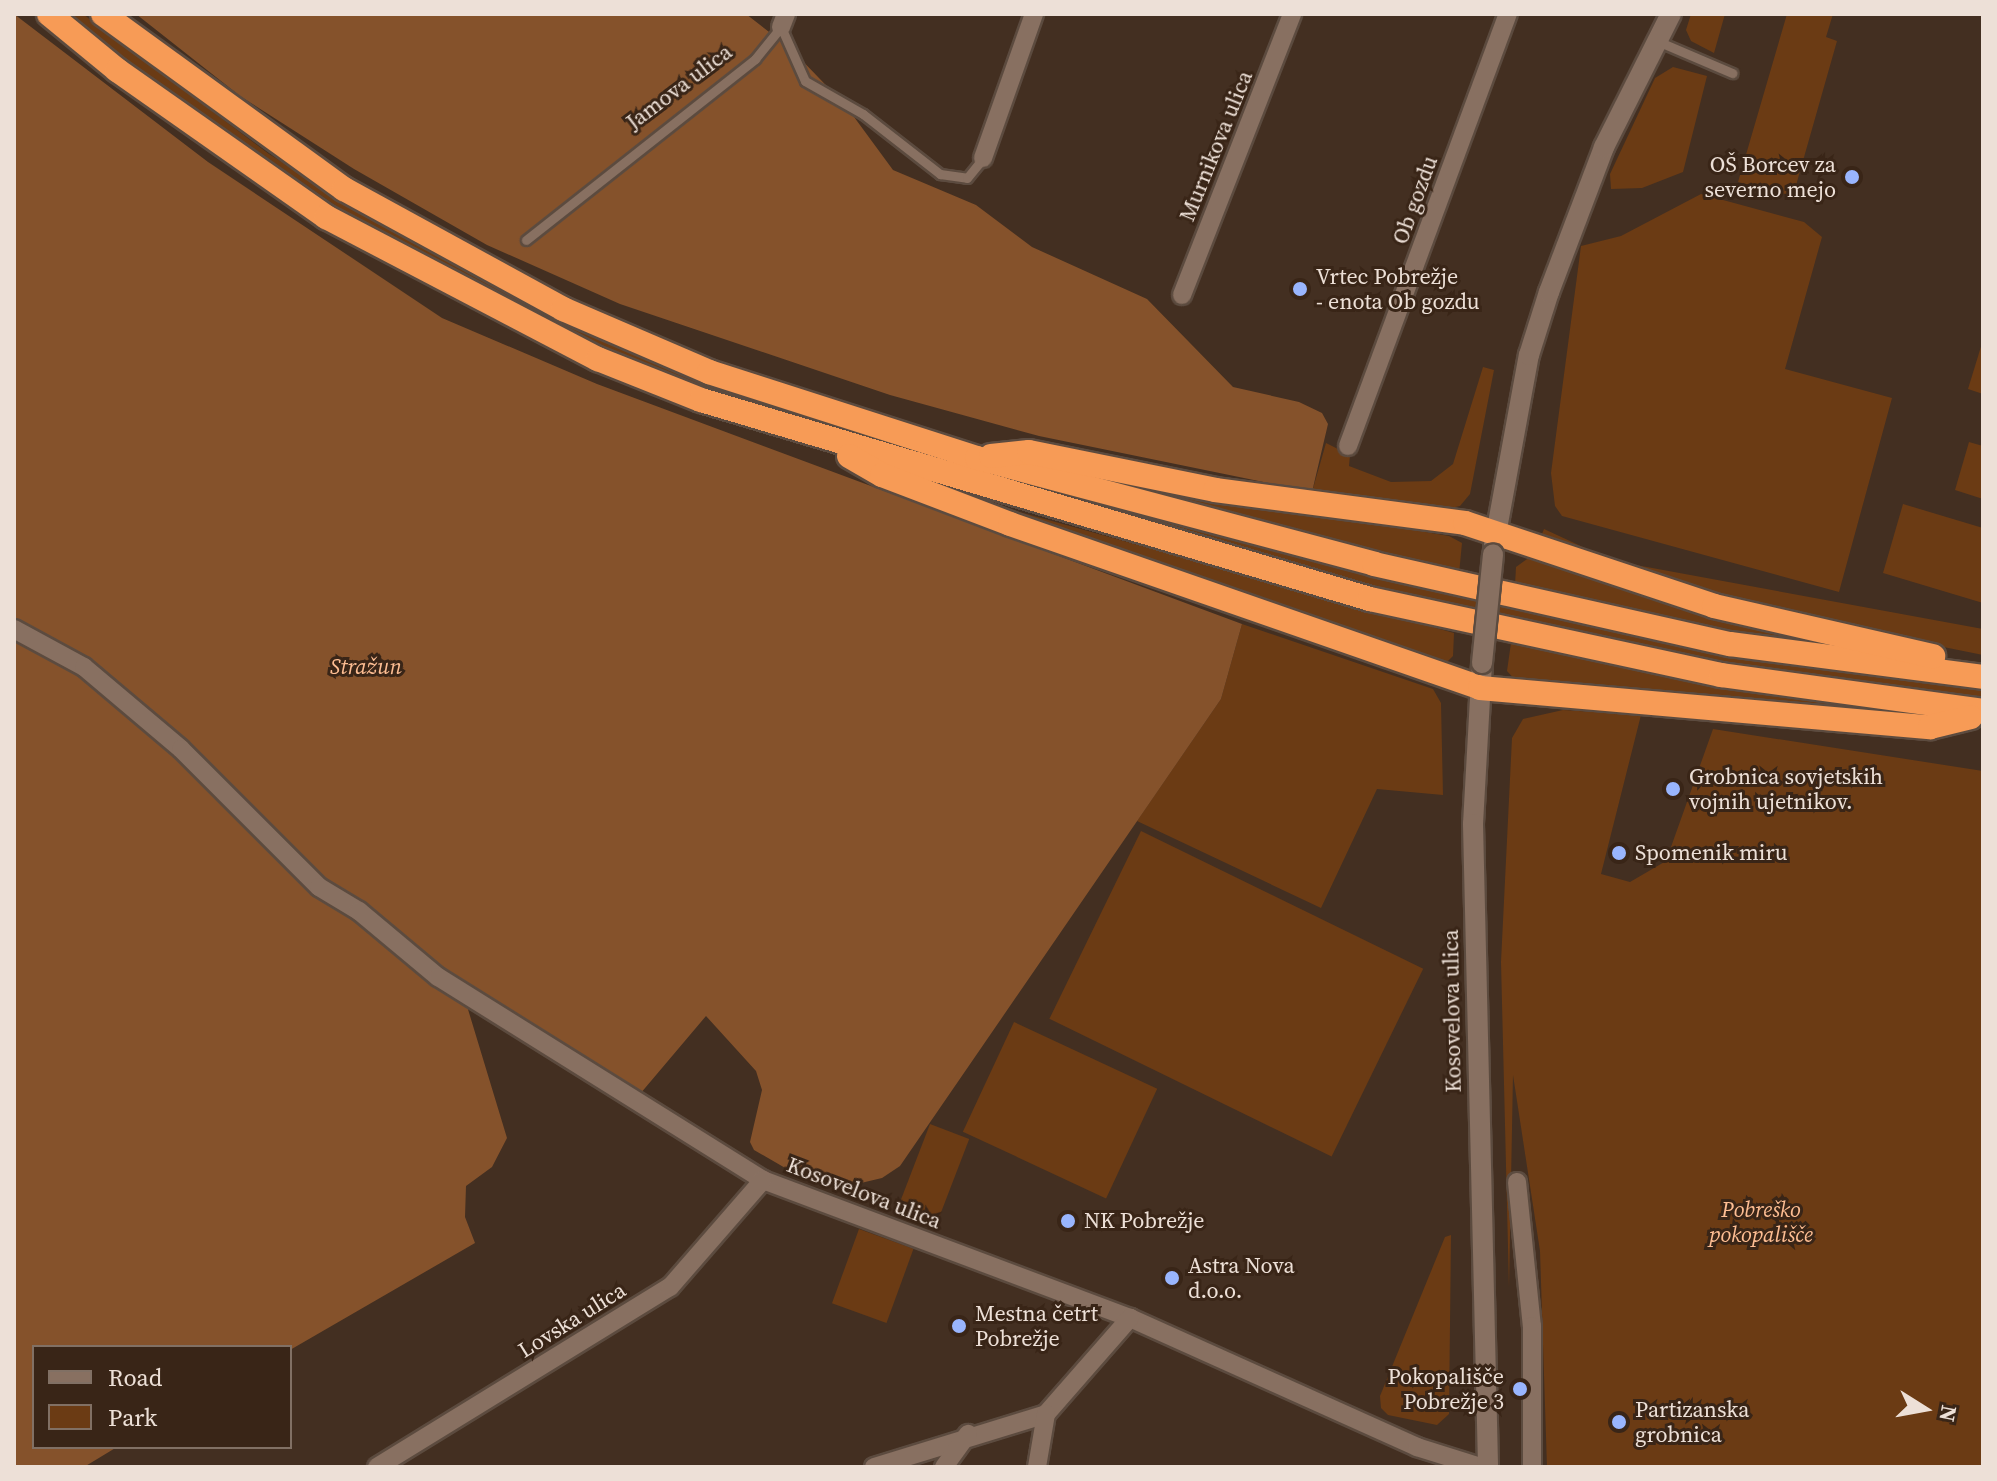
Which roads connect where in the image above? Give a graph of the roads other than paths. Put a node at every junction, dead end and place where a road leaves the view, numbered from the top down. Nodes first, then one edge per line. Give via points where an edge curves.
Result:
1 (49, 14) edge
2 (103, 14) edge
3 (1034, 14) edge
4 (1292, 14) edge
5 (1508, 14) edge
6 (1671, 14) edge
7 (784, 20) edge
8 (1657, 41) junction
9 (1732, 73) dead end
10 (983, 158) joint
11 (526, 240) dead end
12 (1182, 295) dead end
13 (823, 440) junction
14 (1348, 446) dead end
15 (977, 458) junction
16 (1494, 543) junction
17 (14, 629) edge
18 (1481, 676) junction
19 (1975, 676) edge
20 (1983, 712) edge
21 (763, 1180) junction
22 (1517, 1182) dead end
23 (1130, 1318) junction
24 (1046, 1414) junction
25 (968, 1434) junction
26 (377, 1467) edge
27 (874, 1467) edge
28 (944, 1467) edge
29 (1037, 1467) edge
30 (1481, 1467) edge
31 (1488, 1467) edge
32 (1532, 1467) edge

1 - 13 highway via 198,129 352,231 598,359
2 - 15 highway via 344,189 563,309 709,372
3 - 10 street, Jamova ulica
4 - 12 street, Murnikova ulica
5 - 14 street, Ob gozdu
6 - 8 street, Kosovelova ulica
7 - 10 lane, Jamova ulica via 805,81 863,114 940,174 967,178
7 - 11 lane, Jamova ulica via 755,59
8 - 9 lane
8 - 16 street, Kosovelova ulica via 1604,147 1549,292 1529,355
13 - 18 highway via 882,475 1010,524
13 - 20 highway via 1370,599 1721,675
15 - 16 highway via 1029,452
15 - 19 highway via 1374,564 1634,624 1730,644
16 - 18 street, Kosovelova ulica, bridge
16 - 19 highway via 1714,606 1933,656
17 - 21 street, Kosovelova ulica via 84,667 181,749 319,887 359,911 438,977
18 - 20 highway via 1930,727
18 - 31 street, Kosovelova ulica via 1473,824
21 - 23 street, Kosovelova ulica
21 - 26 street, Lovska ulica via 670,1287
22 - 32 street via 1532,1326
23 - 24 street
23 - 30 street, Kosovelova ulica via 1417,1447
24 - 25 street
24 - 29 street
25 - 27 street
25 - 28 street

